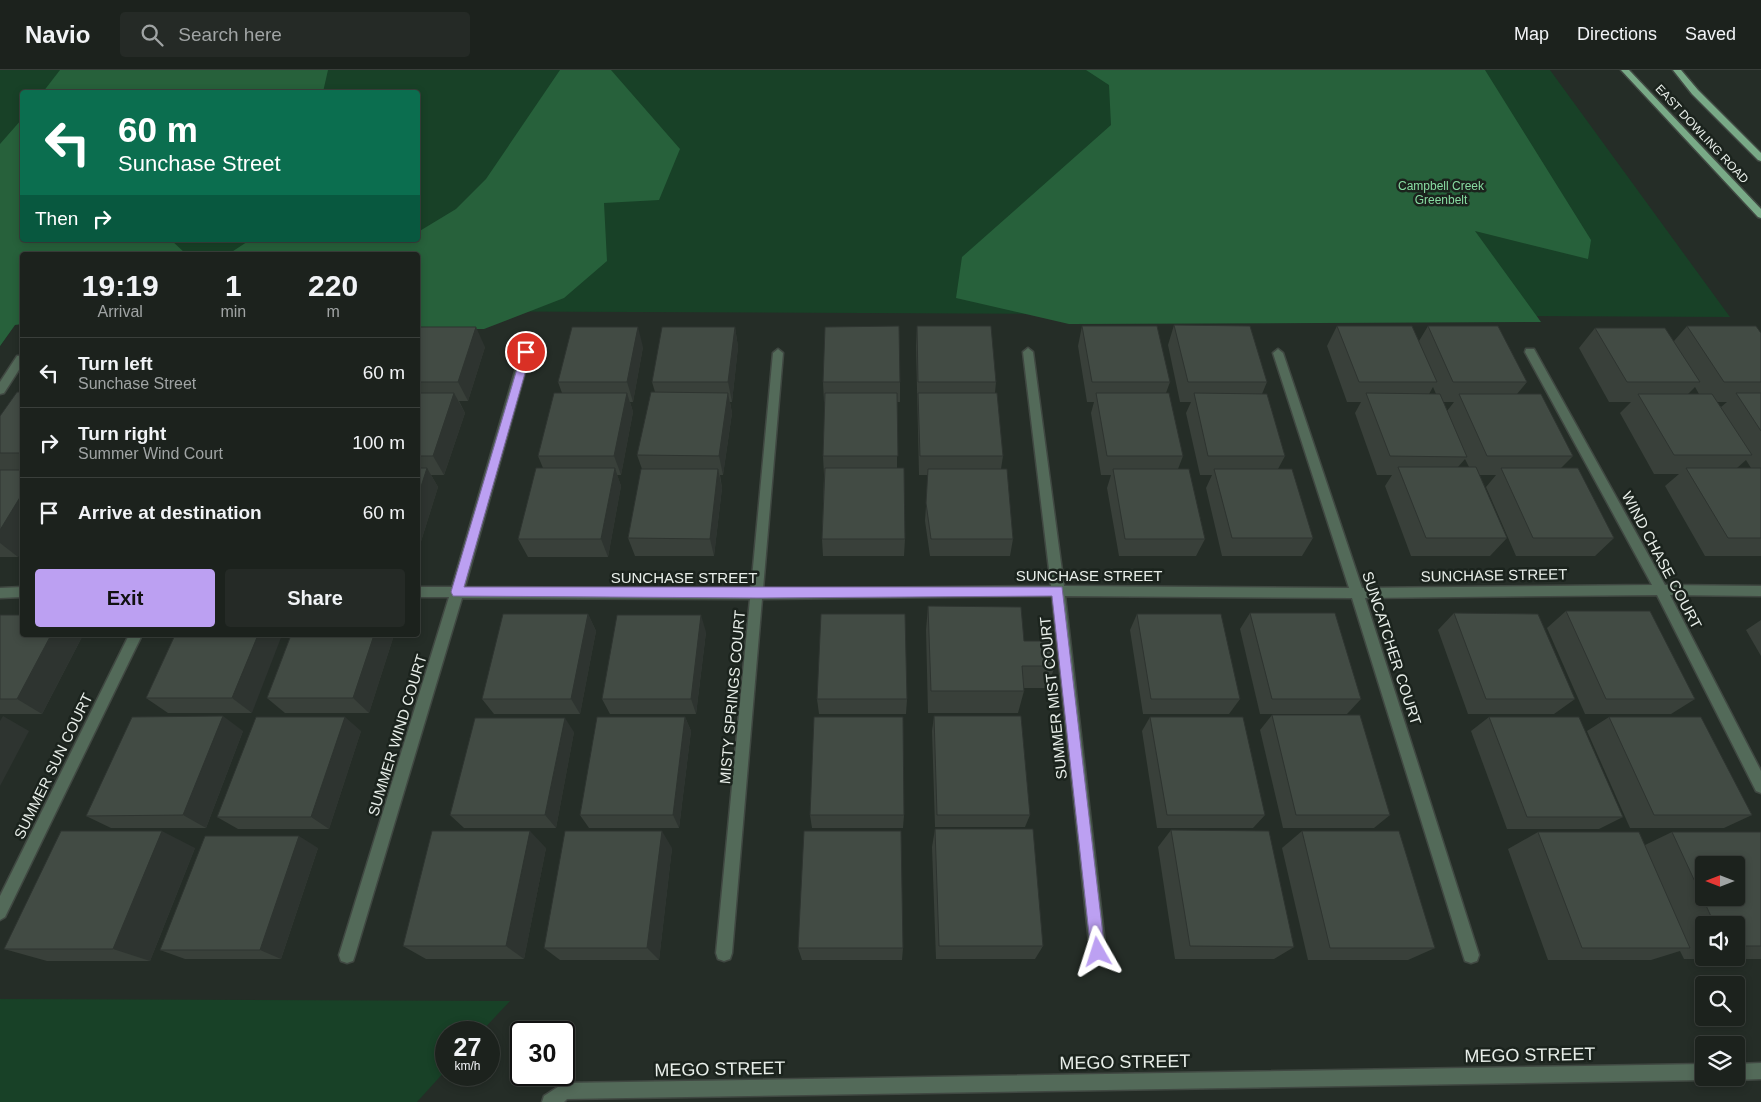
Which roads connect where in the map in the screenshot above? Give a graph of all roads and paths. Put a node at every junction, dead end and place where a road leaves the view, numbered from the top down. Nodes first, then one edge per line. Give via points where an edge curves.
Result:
1 (1626, 70) edge
2 (1677, 70) edge
3 (1761, 158) edge
4 (1761, 215) edge
5 (526, 352) dead end
6 (1028, 352) dead end
7 (1530, 352) dead end
8 (778, 353) dead end
9 (1278, 353) dead end
10 (20, 360) edge
11 (0, 390) edge
12 (1661, 590) junction
13 (1058, 591) junction
14 (1761, 591) edge
15 (0, 592) edge
16 (20, 592) edge
17 (420, 592) edge
18 (457, 592) junction
19 (1357, 593) junction
20 (758, 594) junction
21 (135, 637) edge
22 (1761, 786) edge
23 (0, 912) edge
24 (1098, 952) dead end
25 (724, 953) dead end
26 (347, 955) dead end
27 (1471, 955) dead end
28 (1761, 1071) edge
29 (1695, 1072) edge
30 (1745, 1072) edge
31 (550, 1102) edge

1 - 4 main road, EAST DOWLING ROAD
2 - 3 main road, EAST DOWLING ROAD
5 - 18 street, SUMMER WIND COURT
6 - 13 street, SUMMER MIST COURT
7 - 12 street, WIND CHASE COURT
8 - 20 street, MISTY SPRINGS COURT
9 - 19 street, SUNCATCHER COURT
10 - 11 street
12 - 14 street, SUNCHASE STREET
12 - 19 street, SUNCHASE STREET
12 - 22 street, WIND CHASE COURT
13 - 19 street, SUNCHASE STREET
13 - 20 street, SUNCHASE STREET
13 - 24 street, SUMMER MIST COURT
15 - 16 street
17 - 18 street, SUNCHASE STREET
18 - 20 street, SUNCHASE STREET
18 - 26 street, SUMMER WIND COURT
19 - 27 street, SUNCATCHER COURT
20 - 25 street, MISTY SPRINGS COURT
21 - 23 street, SUMMER SUN COURT
28 - 30 street
29 - 31 street, MEGO STREET via 564,1091

